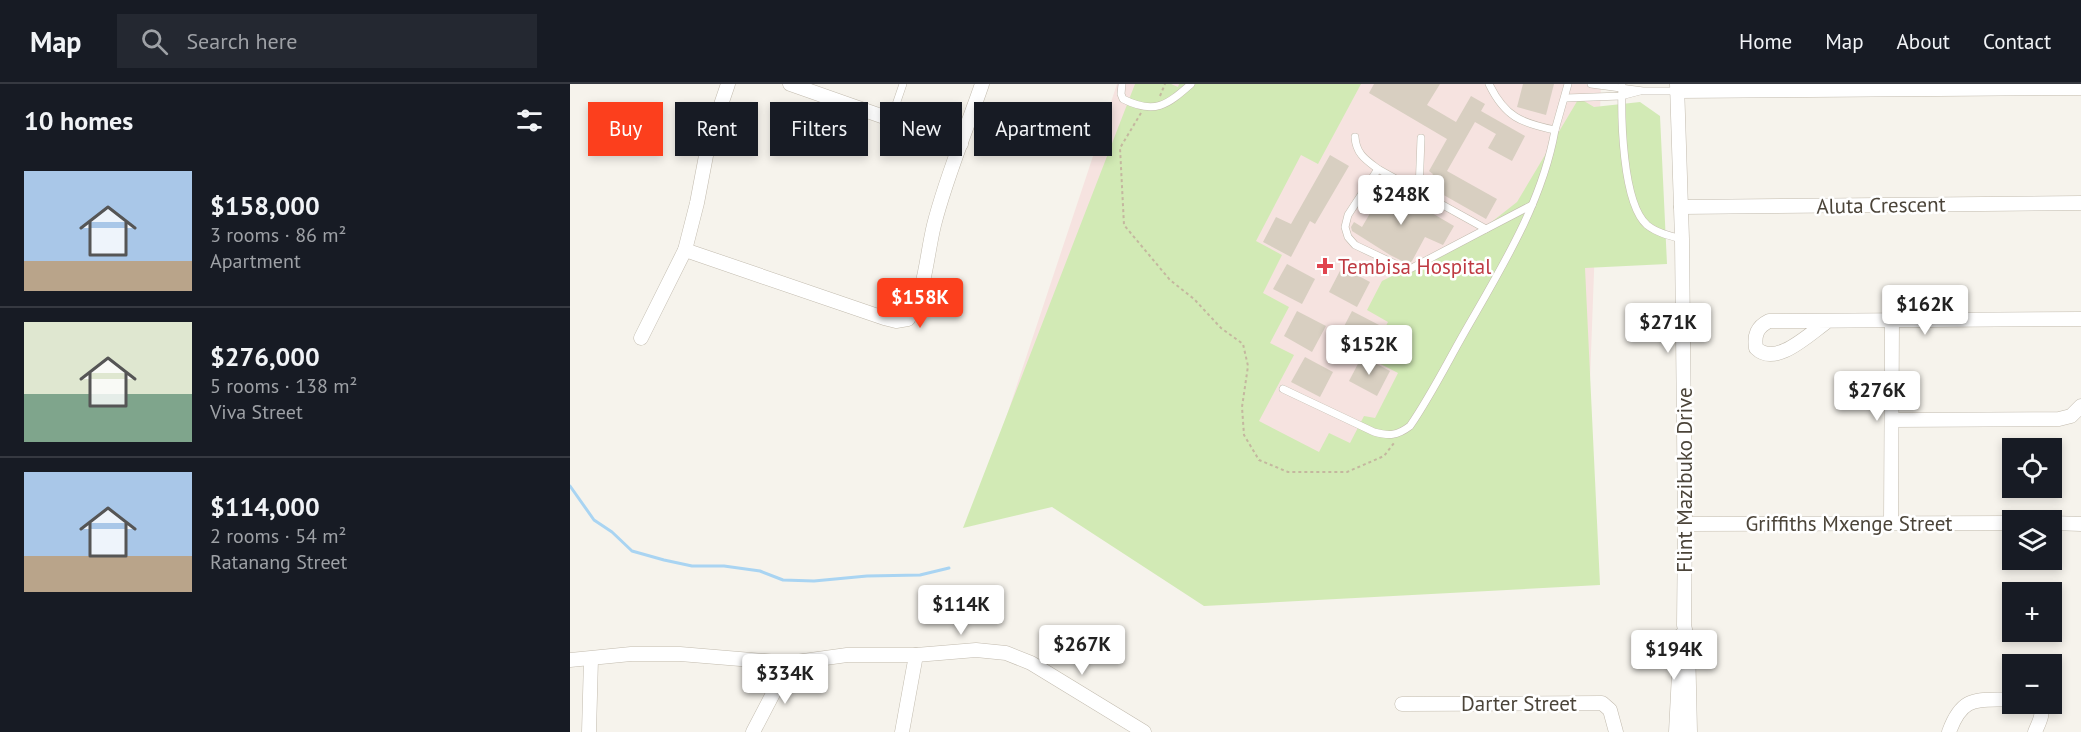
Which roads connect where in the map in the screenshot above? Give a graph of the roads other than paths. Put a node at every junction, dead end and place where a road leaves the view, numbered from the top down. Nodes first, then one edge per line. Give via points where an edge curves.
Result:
1 (728, 84) edge
2 (790, 84) edge
3 (903, 84) edge
4 (982, 84) edge
5 (1122, 84) edge
6 (1191, 84) edge
7 (1489, 84) edge
8 (1568, 84) edge
9 (1591, 84) edge
10 (1622, 86) edge
11 (1677, 88) edge
12 (2081, 88) edge
13 (1643, 91) junction
14 (1621, 96) junction
15 (1566, 98) junction
16 (897, 102) edge
17 (880, 115) edge
18 (1555, 130) junction
19 (1355, 137) dead end
20 (1421, 138) dead end
21 (962, 141) edge
22 (957, 156) edge
23 (1378, 169) junction
24 (1419, 191) junction
25 (2081, 203) edge
26 (1533, 205) junction
27 (1681, 207) junction
28 (1486, 229) junction
29 (1682, 239) junction
30 (685, 250) junction
31 (2081, 319) edge
32 (1893, 320) junction
33 (1828, 321) junction
34 (641, 338) dead end
35 (1283, 389) dead end
36 (2081, 406) edge
37 (1892, 420) junction
38 (1891, 523) junction
39 (2002, 523) edge
40 (2062, 523) edge
41 (1685, 524) junction
42 (2081, 524) edge
43 (1684, 625) junction
44 (916, 655) junction
45 (591, 659) junction
46 (570, 660) edge
47 (789, 663) junction
48 (2002, 700) edge
49 (1402, 704) dead end
50 (2042, 714) edge
51 (590, 732) edge
52 (754, 732) edge
53 (902, 732) edge
54 (1144, 732) edge
55 (1616, 732) edge
56 (1676, 732) edge
57 (1690, 732) edge
58 (1949, 732) edge
59 (2035, 732) edge

1 - 30 street via 709,140
2 - 17 street
3 - 16 lane
4 - 21 street
5 - 6 lane via 1123,99 1155,108
7 - 18 lane via 1507,111 1520,122
8 - 15 lane
9 - 10 lane
10 - 13 lane
10 - 14 lane
11 - 12 street
11 - 13 lane
11 - 27 street, Flint Mazibuko Drive
13 - 14 lane
14 - 15 lane
14 - 29 lane via 1621,131 1629,184 1640,217 1659,232
15 - 18 lane
18 - 26 lane
19 - 23 lane via 1357,150
20 - 24 lane
22 - 30 street via 934,225 918,302 903,321 884,318
23 - 24 lane
23 - 28 lane via 1348,215 1345,227 1355,245 1408,270
24 - 28 lane
25 - 27 street, Aluta Crescent
26 - 28 lane
26 - 35 lane via 1441,375 1410,426 1401,433 1389,436 1374,432
27 - 29 street, Flint Mazibuko Drive
29 - 41 street, Flint Mazibuko Drive
30 - 34 street
31 - 32 street
32 - 33 street
32 - 37 street
33 - 33 street via 1774,355 1756,348 1756,333 1769,321
36 - 37 street via 2071,416 2059,419
37 - 38 street
38 - 39 street, Griffiths Mxenge Street
38 - 41 street, Griffiths Mxenge Street
40 - 42 street
41 - 43 street, Flint Mazibuko Drive
43 - 56 street, Flint Mazibuko Drive via 1680,636
43 - 57 street, Flint Mazibuko Drive
44 - 47 street via 847,655
44 - 53 street
44 - 54 street via 976,650 1006,653 1031,663
45 - 46 street
45 - 47 street via 680,654
45 - 51 street
47 - 52 street
48 - 58 street via 1965,704
49 - 55 street, Darter Street via 1602,704 1610,710
50 - 59 street

